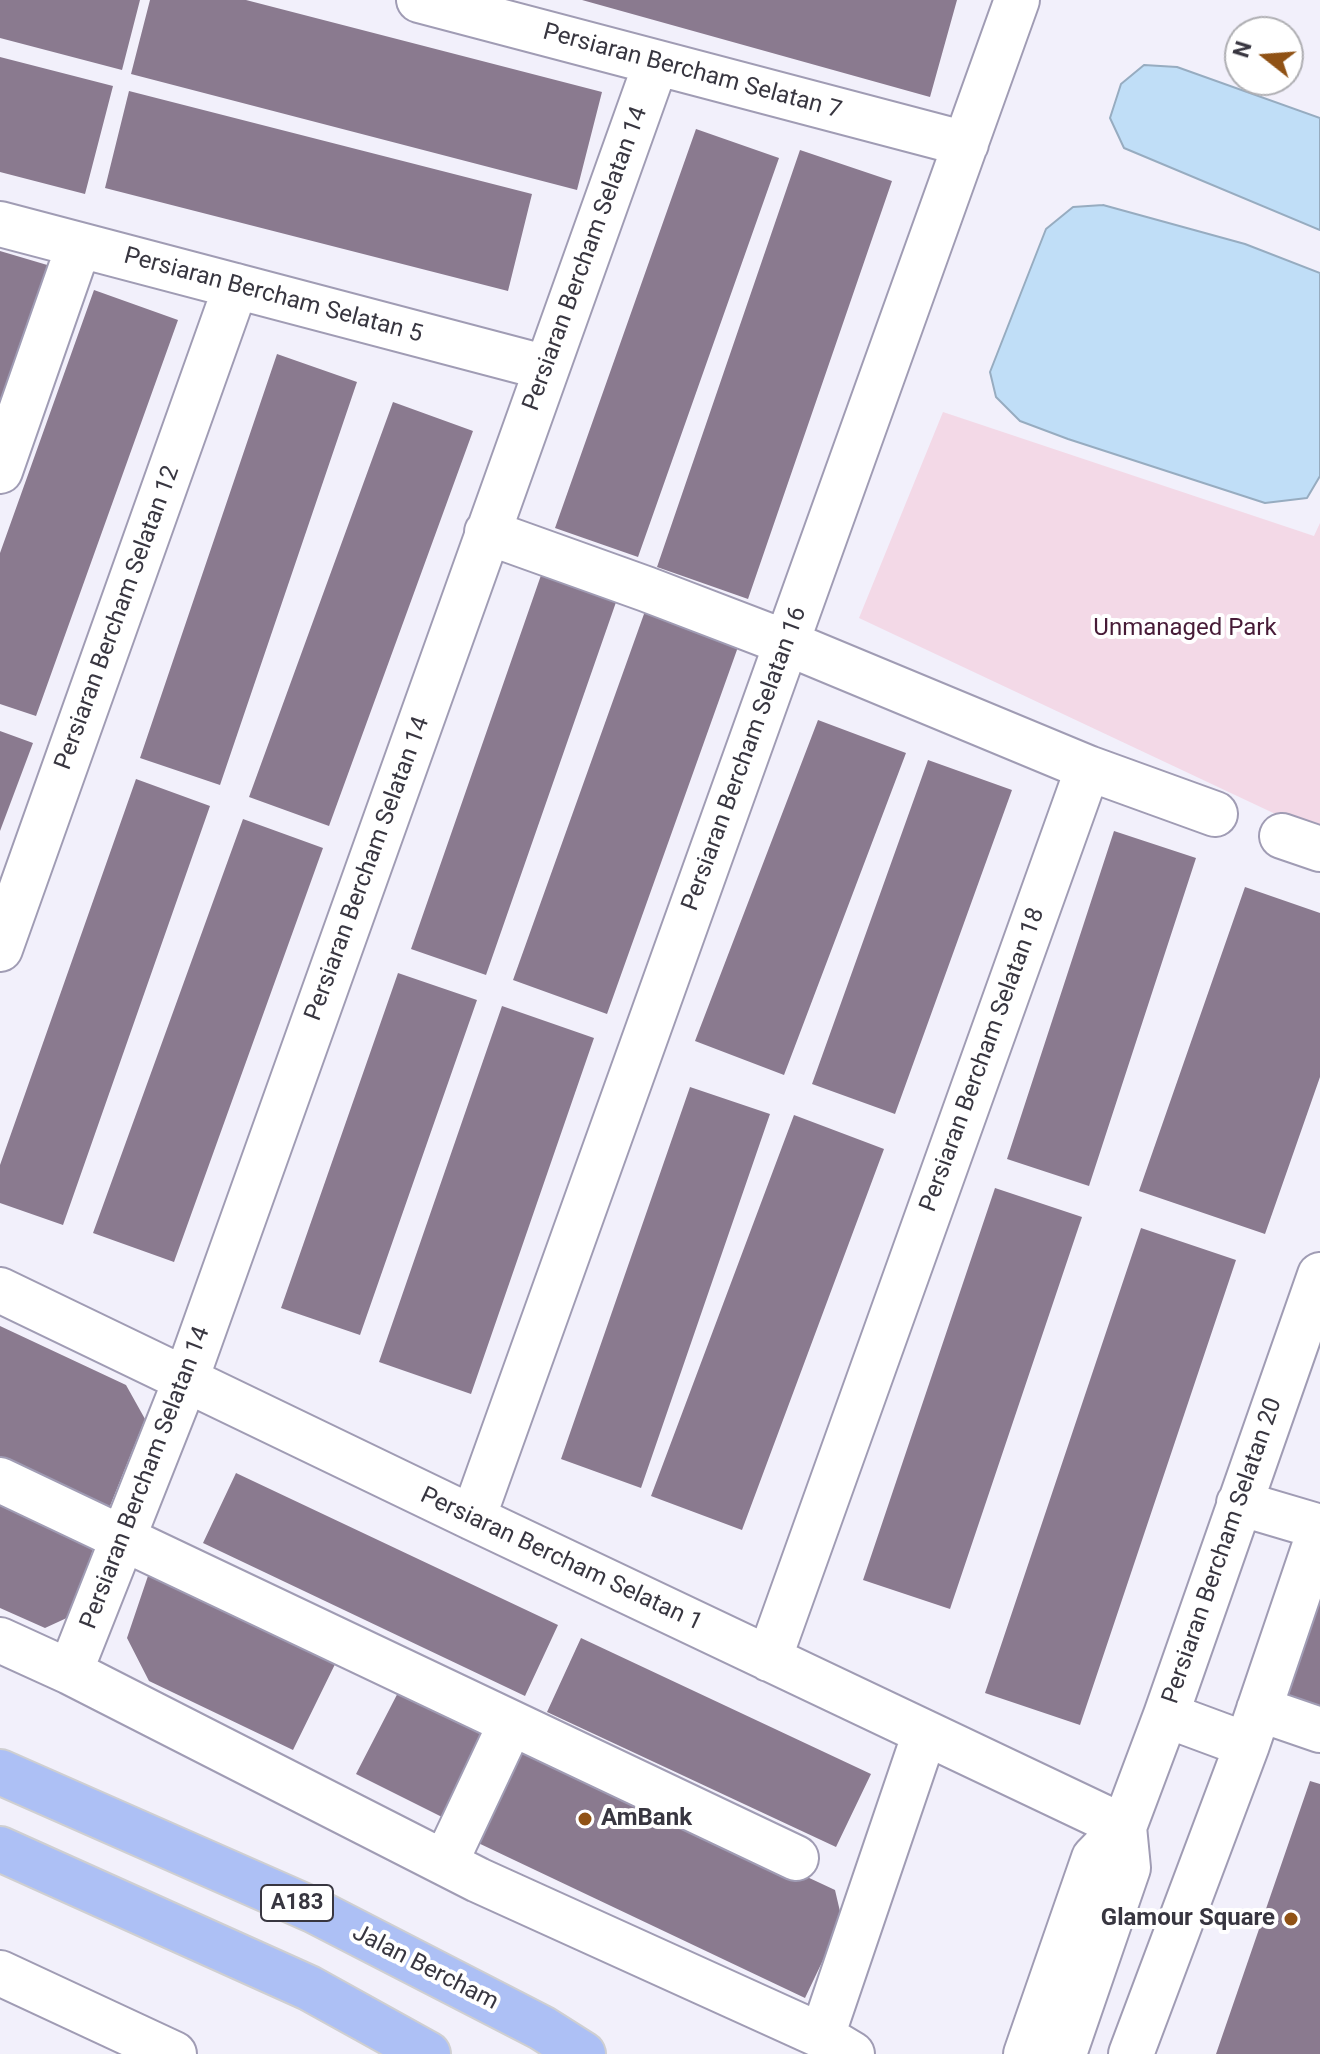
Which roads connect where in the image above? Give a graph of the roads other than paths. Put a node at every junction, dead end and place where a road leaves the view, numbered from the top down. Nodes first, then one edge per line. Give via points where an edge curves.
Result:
1 (419, 0) edge
2 (1017, 0) edge
3 (486, 8) edge
4 (656, 63) junction
5 (966, 144) junction
6 (0, 224) edge
7 (79, 245) junction
8 (236, 286) junction
9 (547, 368) junction
10 (0, 471) edge
11 (487, 532) junction
12 (787, 643) junction
13 (1088, 768) junction
14 (1215, 814) dead end
15 (0, 949) edge
16 (1320, 1275) edge
17 (0, 1290) edge
18 (186, 1379) junction
19 (0, 1480) edge
20 (1239, 1503) junction
21 (473, 1518) junction
22 (1320, 1528) edge
23 (123, 1538) junction
24 (0, 1640) edge
25 (769, 1659) junction
26 (70, 1672) junction
27 (1166, 1715) junction
28 (511, 1723) junction
29 (1253, 1727) junction
30 (1320, 1730) edge
31 (925, 1733) junction
32 (7, 1778) edge
33 (1124, 1827) junction
34 (0, 1849) edge
35 (796, 1858) dead end
36 (445, 1863) junction
37 (0, 1973) edge
38 (837, 2045) edge
39 (164, 2052) edge
40 (428, 2054) edge
41 (583, 2054) edge
42 (1026, 2054) edge
43 (1064, 2054) edge
44 (1131, 2054) edge

1 - 3 street, Persiaran Bercham Selatan 7
2 - 5 street, Persiaran Bercham Selatan 16
3 - 4 street, Persiaran Bercham Selatan 7
4 - 5 street, Persiaran Bercham Selatan 7
4 - 9 street, Persiaran Bercham Selatan 14
5 - 12 street, Persiaran Bercham Selatan 16
6 - 7 street, Persiaran Bercham Selatan 5
7 - 8 street, Persiaran Bercham Selatan 5
7 - 10 street
8 - 9 street, Persiaran Bercham Selatan 5
8 - 15 street, Persiaran Bercham Selatan 12
9 - 11 street, Persiaran Bercham Selatan 14
11 - 12 street
11 - 18 street, Persiaran Bercham Selatan 14
12 - 13 street
12 - 21 street, Persiaran Bercham Selatan 16
13 - 14 street
13 - 25 street, Persiaran Bercham Selatan 18
16 - 20 street, Persiaran Bercham Selatan 20
17 - 18 street, Persiaran Bercham Selatan 1
18 - 21 street, Persiaran Bercham Selatan 1
18 - 23 street, Persiaran Bercham Selatan 14
19 - 23 street
20 - 22 street
20 - 27 street, Persiaran Bercham Selatan 20
21 - 25 street, Persiaran Bercham Selatan 1
22 - 29 street
23 - 26 street, Persiaran Bercham Selatan 14
23 - 28 street
24 - 26 street
25 - 31 street, Persiaran Bercham Selatan 1
26 - 36 street
27 - 29 street
27 - 33 street, Persiaran Bercham Selatan 20
28 - 35 street
28 - 36 street
29 - 30 street
29 - 44 street
31 - 33 street, Persiaran Bercham Selatan 1
31 - 38 street
32 - 41 main road, Jalan Bercham / A183 via 313,1910
33 - 42 street via 1094,1858
33 - 43 street via 1128,1868
34 - 40 main road via 309,1988
36 - 38 street
37 - 39 street

